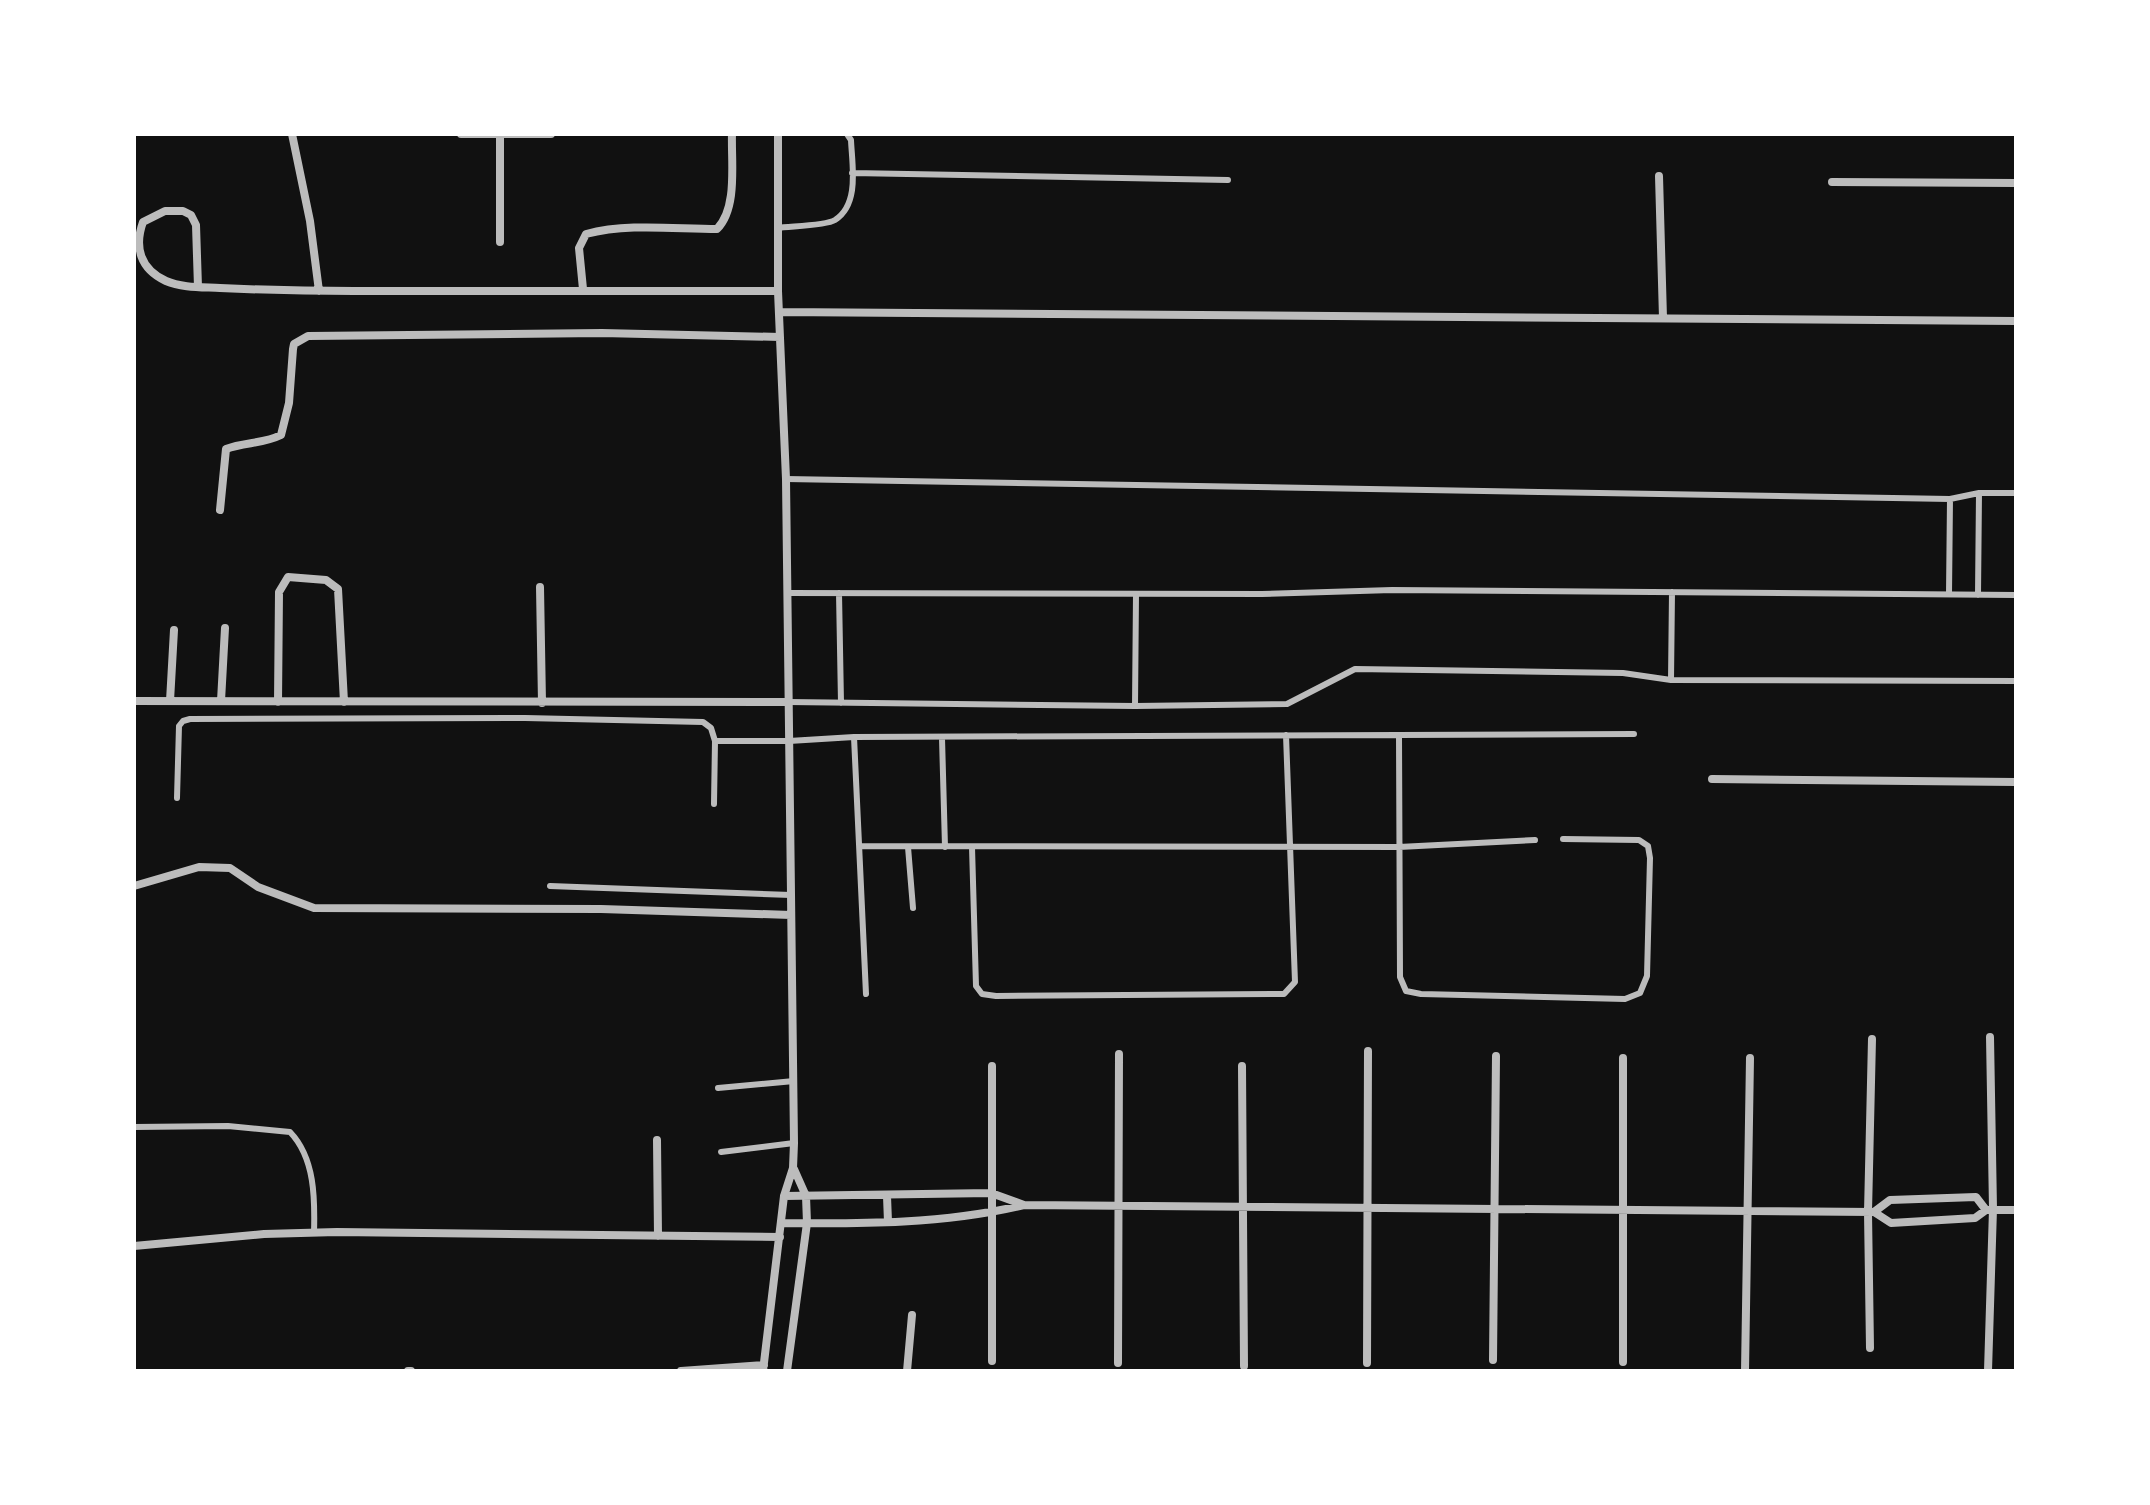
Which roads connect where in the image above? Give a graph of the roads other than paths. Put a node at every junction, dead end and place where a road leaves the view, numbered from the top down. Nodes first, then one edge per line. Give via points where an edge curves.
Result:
1 (292, 134) edge
2 (461, 134) edge
3 (551, 134) edge
4 (732, 134) edge
5 (778, 134) edge
6 (847, 134) edge
7 (500, 135) edge
8 (852, 173) junction
9 (1659, 176) dead end
10 (1228, 180) dead end
11 (1832, 182) dead end
12 (2016, 183) edge
13 (777, 228) junction
14 (500, 242) dead end
15 (198, 287) junction
16 (583, 289) junction
17 (319, 291) junction
18 (778, 291) junction
19 (779, 312) junction
20 (1663, 318) junction
21 (2016, 321) edge
22 (780, 337) junction
23 (786, 479) junction
24 (1979, 493) junction
25 (2016, 493) edge
26 (1950, 499) junction
27 (220, 510) dead end
28 (540, 587) dead end
29 (1672, 592) junction
30 (787, 593) junction
31 (839, 593) junction
32 (1136, 594) junction
33 (1949, 594) junction
34 (1978, 595) junction
35 (2016, 595) edge
36 (225, 628) dead end
37 (174, 630) dead end
38 (1671, 680) junction
39 (2016, 681) edge
40 (134, 701) edge
41 (170, 701) junction
42 (221, 701) junction
43 (278, 702) junction
44 (344, 702) junction
45 (788, 702) junction
46 (542, 703) junction
47 (841, 703) junction
48 (1135, 706) junction
49 (1634, 734) dead end
50 (1286, 735) junction
51 (1399, 736) junction
52 (854, 737) junction
53 (942, 738) junction
54 (715, 741) junction
55 (789, 741) junction
56 (1712, 779) dead end
57 (2016, 782) edge
58 (177, 798) dead end
59 (714, 804) dead end
60 (1563, 839) dead end
61 (1535, 840) dead end
62 (860, 846) junction
63 (1292, 846) junction
64 (908, 847) junction
65 (945, 847) junction
66 (972, 847) junction
67 (1399, 847) junction
68 (134, 886) edge
69 (550, 886) dead end
70 (791, 895) junction
71 (913, 908) dead end
72 (791, 915) junction
73 (866, 994) dead end
74 (1990, 1037) dead end
75 (1872, 1039) dead end
76 (1368, 1051) dead end
77 (1119, 1054) dead end
78 (1496, 1056) dead end
79 (1623, 1058) dead end
80 (1750, 1058) dead end
81 (992, 1066) dead end
82 (1242, 1066) dead end
83 (795, 1081) junction
84 (718, 1088) dead end
85 (134, 1127) edge
86 (657, 1140) dead end
87 (794, 1143) junction
88 (721, 1152) dead end
89 (793, 1168) junction
90 (991, 1193) junction
91 (784, 1196) junction
92 (806, 1196) junction
93 (887, 1196) junction
94 (1024, 1205) junction
95 (1118, 1208) junction
96 (1244, 1208) junction
97 (1369, 1209) junction
98 (1493, 1210) junction
99 (1622, 1210) junction
100 (1989, 1210) junction
101 (2016, 1210) edge
102 (1749, 1211) junction
103 (1871, 1212) junction
104 (991, 1213) junction
105 (888, 1222) junction
106 (781, 1223) junction
107 (807, 1223) junction
108 (314, 1233) junction
109 (658, 1236) junction
110 (780, 1237) junction
111 (134, 1246) edge
112 (912, 1315) dead end
113 (1870, 1348) dead end
114 (1493, 1360) dead end
115 (992, 1361) dead end
116 (1623, 1362) dead end
117 (1118, 1363) dead end
118 (1367, 1363) dead end
119 (1244, 1366) dead end
120 (764, 1368) edge
121 (681, 1371) edge
122 (787, 1371) edge
123 (907, 1371) edge
124 (1745, 1371) edge
125 (1988, 1371) edge

1 - 17 street
2 - 7 street
3 - 7 street
4 - 16 street via 730,198 721,226 586,234 579,248
5 - 13 street
6 - 8 lane
7 - 14 street
8 - 10 lane
8 - 13 lane via 847,208 833,221
9 - 20 street
11 - 12 street
13 - 18 street
15 - 15 street via 196,225 191,215 165,211 143,222 138,254 152,273
15 - 17 street
16 - 17 street
16 - 18 street
18 - 19 street
19 - 20 street
19 - 22 street
20 - 21 street
22 - 23 street
22 - 27 street via 308,336 294,344 281,435 226,449
23 - 26 lane
23 - 30 street
24 - 25 lane
24 - 26 lane
24 - 34 lane
26 - 33 lane
28 - 46 street
29 - 32 lane
29 - 33 lane
29 - 38 lane
30 - 31 lane
30 - 45 street
31 - 32 lane
31 - 47 lane
32 - 48 lane
33 - 34 lane
34 - 35 lane
36 - 42 street
37 - 41 street
38 - 39 lane
38 - 48 lane via 1623,673 1355,669 1287,704
40 - 41 street
41 - 42 street
42 - 43 street
43 - 44 street
43 - 44 street via 279,592 288,577 326,580 338,589
44 - 46 street
45 - 46 street
45 - 47 lane
45 - 55 street
47 - 48 lane
49 - 51 lane
50 - 51 lane
50 - 53 lane
50 - 63 lane
51 - 67 lane
52 - 53 lane
52 - 55 lane
52 - 62 lane
53 - 65 lane
54 - 55 lane
54 - 58 lane via 703,722 190,719 179,726
54 - 59 lane
55 - 70 street
56 - 57 street
60 - 67 lane via 1639,840 1648,846 1647,976 1640,993 1625,999 1406,991 1400,977
61 - 67 lane
62 - 64 lane
62 - 73 lane
63 - 66 lane
63 - 66 lane via 1295,982 1284,994 1011,996 982,994 976,986
63 - 67 lane
64 - 65 lane
64 - 71 lane
65 - 66 lane
68 - 72 street via 199,867 230,868 258,887 314,908
69 - 70 lane
70 - 72 street
72 - 83 street
74 - 100 street
75 - 103 street
76 - 97 street
77 - 95 street
78 - 98 street
79 - 99 street
80 - 102 street
81 - 90 street
82 - 96 street
83 - 84 lane
83 - 87 street
85 - 108 lane via 228,1126 290,1132 302,1145 310,1175
86 - 109 street
87 - 88 lane
87 - 89 street
89 - 91 street
89 - 92 street
90 - 93 street
90 - 94 street
90 - 104 street
91 - 92 street
91 - 106 street
92 - 93 street
92 - 107 street
93 - 105 street
94 - 95 street
94 - 104 street
95 - 96 street
95 - 117 street
96 - 97 street
96 - 119 street
97 - 98 street
97 - 118 street
98 - 99 street
98 - 114 street
99 - 102 street
99 - 116 street
100 - 101 street
100 - 103 street via 1975,1218 1891,1223
100 - 103 street via 1976,1197 1890,1200
100 - 125 street
102 - 103 street
102 - 124 street
103 - 113 street
104 - 105 street
104 - 115 street
105 - 107 street
106 - 107 street
106 - 110 street
107 - 122 street
108 - 109 street
108 - 111 street
109 - 110 street
110 - 120 street
112 - 123 street
120 - 121 street

